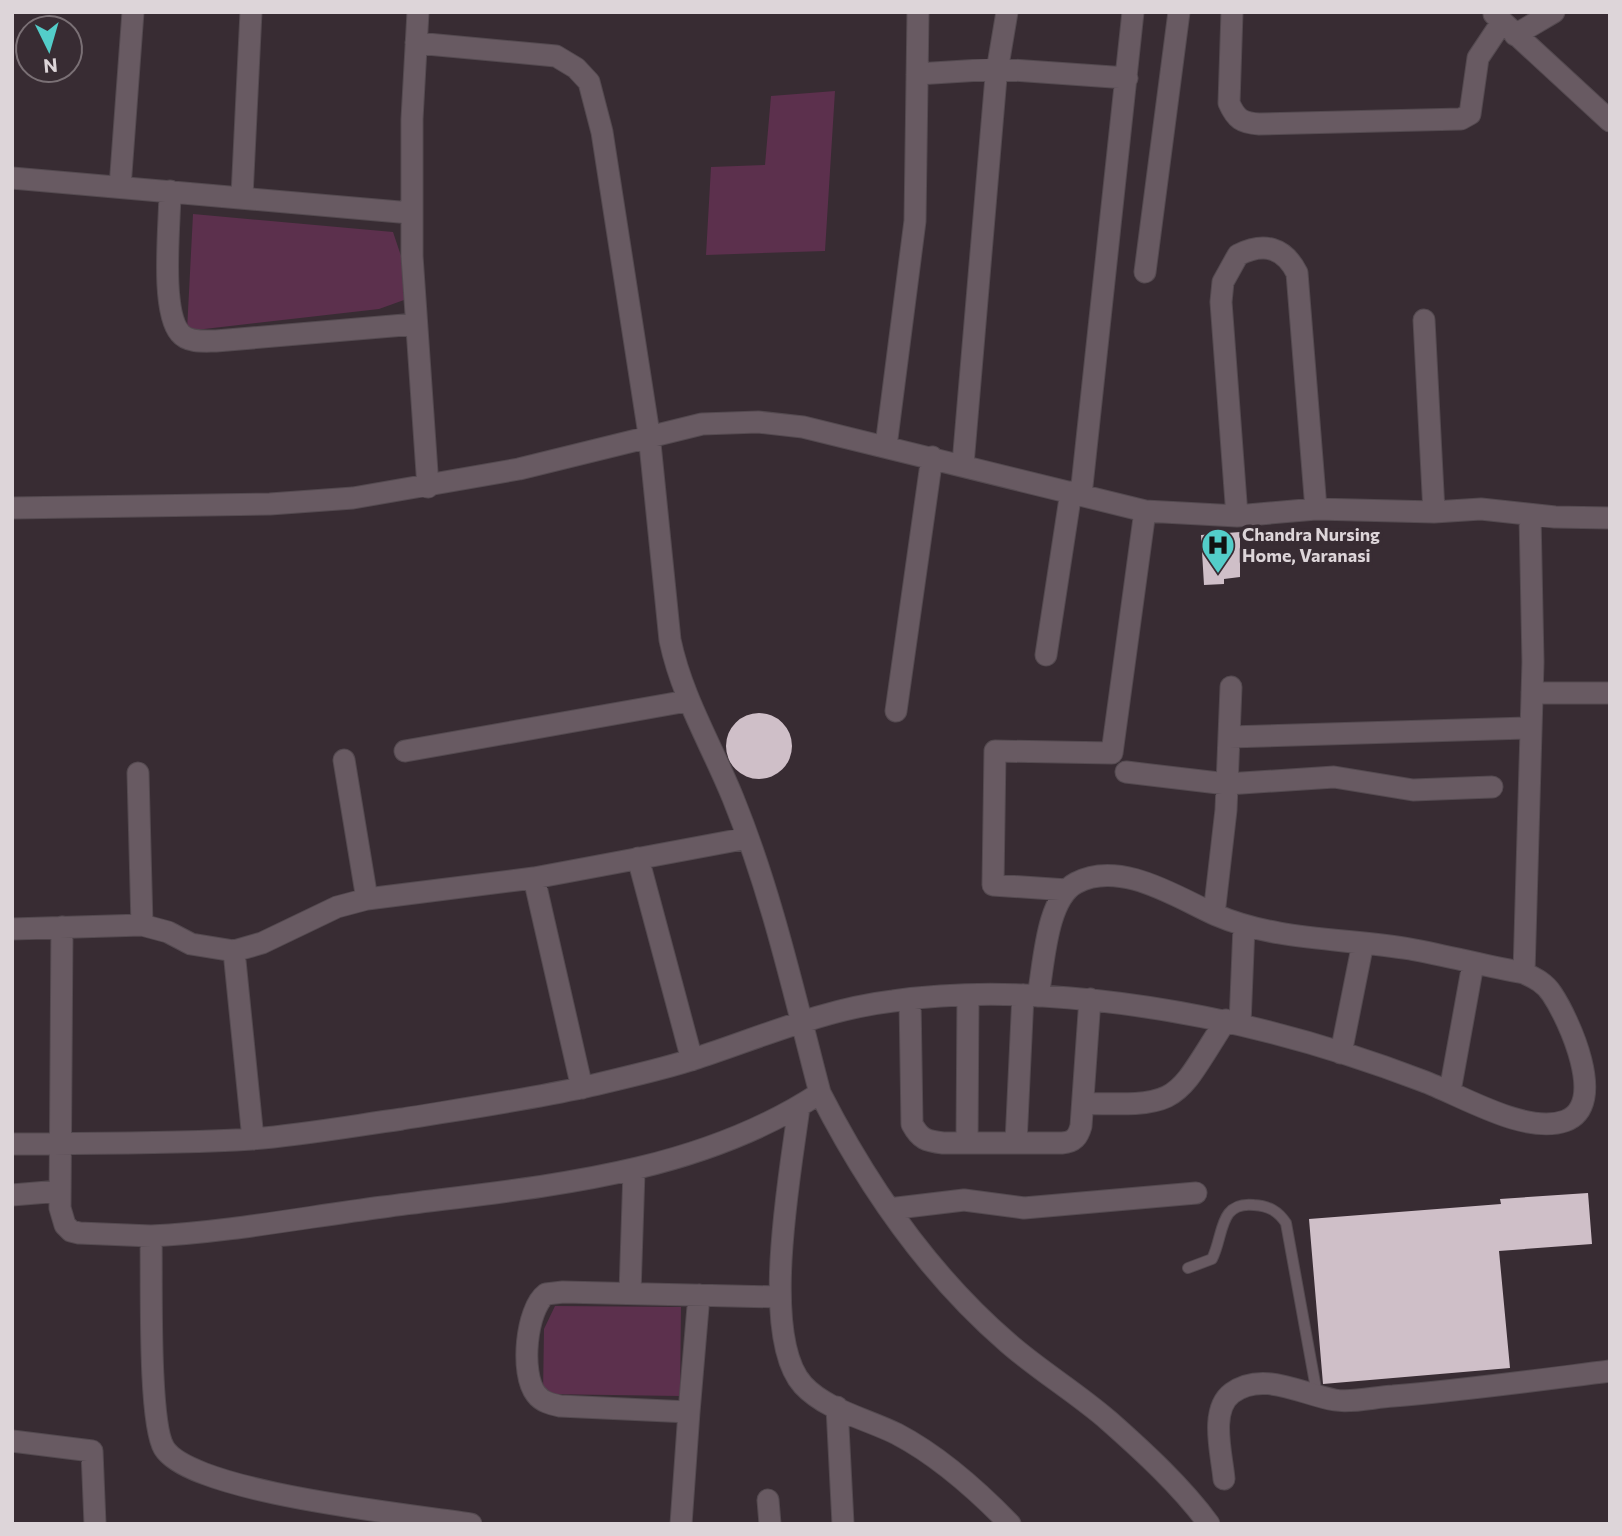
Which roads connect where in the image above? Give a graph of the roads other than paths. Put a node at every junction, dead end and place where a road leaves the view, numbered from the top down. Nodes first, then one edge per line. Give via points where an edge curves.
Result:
1 (133, 12) edge
2 (251, 12) edge
3 (418, 12) edge
4 (918, 12) edge
5 (1007, 12) edge
6 (1133, 12) edge
7 (1179, 12) edge
8 (1232, 12) edge
9 (1554, 12) edge
10 (1503, 23) edge
11 (416, 43) junction
12 (997, 69) junction
13 (917, 74) junction
14 (1127, 78) junction
15 (1610, 121) edge
16 (12, 178) edge
17 (120, 187) junction
18 (170, 191) junction
19 (242, 196) junction
20 (411, 212) junction
21 (1145, 272) dead end
22 (1424, 320) dead end
23 (416, 324) junction
24 (649, 434) junction
25 (886, 446) junction
26 (932, 457) junction
27 (963, 464) junction
28 (428, 487) junction
29 (1076, 493) junction
30 (12, 508) edge
31 (1316, 509) junction
32 (1144, 511) junction
33 (1434, 512) junction
34 (1530, 515) junction
35 (1237, 516) junction
36 (1610, 518) edge
37 (1046, 655) dead end
38 (1231, 687) dead end
39 (1532, 693) junction
40 (1610, 693) edge
41 (687, 701) junction
42 (896, 711) dead end
43 (1530, 728) junction
44 (1229, 737) junction
45 (405, 751) dead end
46 (344, 760) dead end
47 (1126, 772) dead end
48 (138, 773) dead end
49 (1227, 783) junction
50 (1492, 787) dead end
51 (748, 838) junction
52 (638, 858) junction
53 (534, 878) junction
54 (1067, 890) junction
55 (367, 899) junction
56 (1214, 914) junction
57 (142, 925) junction
58 (62, 926) junction
59 (1244, 926) junction
60 (12, 929) edge
61 (1363, 943) junction
62 (234, 951) junction
63 (1473, 964) junction
64 (1524, 973) junction
65 (968, 995) junction
66 (1031, 995) junction
67 (910, 999) junction
68 (1090, 999) junction
69 (801, 1021) junction
70 (1233, 1022) junction
71 (1341, 1053) junction
72 (692, 1060) junction
73 (582, 1087) junction
74 (1450, 1091) junction
75 (820, 1094) junction
76 (1083, 1102) junction
77 (799, 1107) junction
78 (253, 1139) junction
79 (967, 1143) junction
80 (1016, 1143) junction
81 (12, 1144) edge
82 (59, 1144) junction
83 (634, 1171) junction
84 (60, 1191) junction
85 (1196, 1193) dead end
86 (12, 1195) edge
87 (889, 1209) junction
88 (152, 1236) junction
89 (1188, 1268) dead end
90 (630, 1293) junction
91 (699, 1295) junction
92 (780, 1297) junction
93 (1610, 1371) edge
94 (1317, 1394) junction
95 (838, 1407) junction
96 (689, 1412) junction
97 (12, 1441) edge
98 (1224, 1479) dead end
99 (768, 1500) dead end
100 (344, 1514) edge
101 (95, 1524) edge
102 (471, 1524) edge
103 (681, 1524) edge
104 (770, 1524) edge
105 (843, 1524) edge
106 (1010, 1524) edge
107 (1209, 1524) edge

1 - 17 street
2 - 19 street
3 - 11 street
4 - 13 street
5 - 12 street
6 - 14 street
7 - 21 street
8 - 10 street via 1229,103 1234,116 1259,124 1461,119 1470,114 1478,58
9 - 10 street
10 - 15 street
11 - 20 street
11 - 24 street via 556,56 589,82 602,132
12 - 13 street
12 - 14 street
12 - 27 street
13 - 25 street via 915,221
14 - 29 street
16 - 17 street
17 - 18 street
18 - 19 street
18 - 23 street via 170,305 180,333 187,339 216,341
19 - 20 street
20 - 23 street
22 - 33 street
23 - 28 street
24 - 25 street via 702,424 758,422
24 - 28 street via 519,469
24 - 41 street via 670,640
25 - 26 street
26 - 27 street
26 - 42 street
27 - 29 street
28 - 30 street via 270,504
29 - 32 street
29 - 37 street
31 - 33 street
31 - 35 street
31 - 35 street via 1297,273 1280,251 1264,247 1238,255 1223,282 1222,336
32 - 35 street
32 - 54 street via 1112,753 995,751 993,886
33 - 34 street via 1481,509
34 - 36 street
34 - 39 street
38 - 44 street
39 - 40 street
39 - 43 street
41 - 45 street
41 - 51 street
43 - 44 street
43 - 64 street
44 - 49 street
46 - 55 street
47 - 49 street
48 - 57 street
49 - 50 street via 1335,777 1413,790
49 - 56 street
51 - 52 street
51 - 69 street via 778,927
52 - 53 street
52 - 72 street
53 - 55 street
53 - 73 street
54 - 56 street via 1077,882 1120,877 1168,890
54 - 66 street via 1053,913
55 - 62 street
56 - 59 street
57 - 58 street
57 - 62 street via 214,950
58 - 60 street
58 - 82 street
59 - 61 street
59 - 70 street
61 - 63 street
61 - 71 street
62 - 78 street
63 - 64 street
63 - 74 street
64 - 74 street via 1553,995 1580,1054 1585,1079 1582,1106 1566,1121 1533,1123
65 - 66 street
65 - 67 street
65 - 79 street
66 - 68 street
66 - 80 street
67 - 69 street
67 - 79 street via 912,1124 926,1141
68 - 70 street
68 - 76 street
69 - 72 street
69 - 75 street
70 - 71 street
70 - 76 street via 1170,1098 1132,1105
71 - 74 street
72 - 73 street
73 - 78 street via 402,1119
75 - 77 street
75 - 87 street
76 - 80 street via 1081,1126 1071,1142
77 - 83 street via 737,1137
77 - 92 street
78 - 82 street
79 - 80 street
81 - 82 street
82 - 84 street
83 - 88 street via 224,1230
83 - 90 street
84 - 86 street
84 - 88 street via 61,1216 71,1231
85 - 87 street via 1024,1208 964,1200
87 - 107 street via 921,1254 984,1322 1108,1420
88 - 100 street via 156,1407 164,1449 176,1461 219,1480
89 - 94 lane via 1212,1259 1222,1222 1237,1206 1266,1206 1279,1212 1286,1223
90 - 91 street
90 - 96 street via 563,1292 539,1300 531,1320 530,1385 541,1400 560,1406
91 - 92 street
91 - 96 street
92 - 95 street via 793,1370 803,1385
93 - 94 street via 1422,1394 1336,1400
94 - 98 street via 1273,1384 1243,1387 1230,1394 1219,1427
95 - 105 street
95 - 106 street via 923,1450
96 - 103 street
97 - 101 street via 92,1451
99 - 104 street
100 - 102 street

